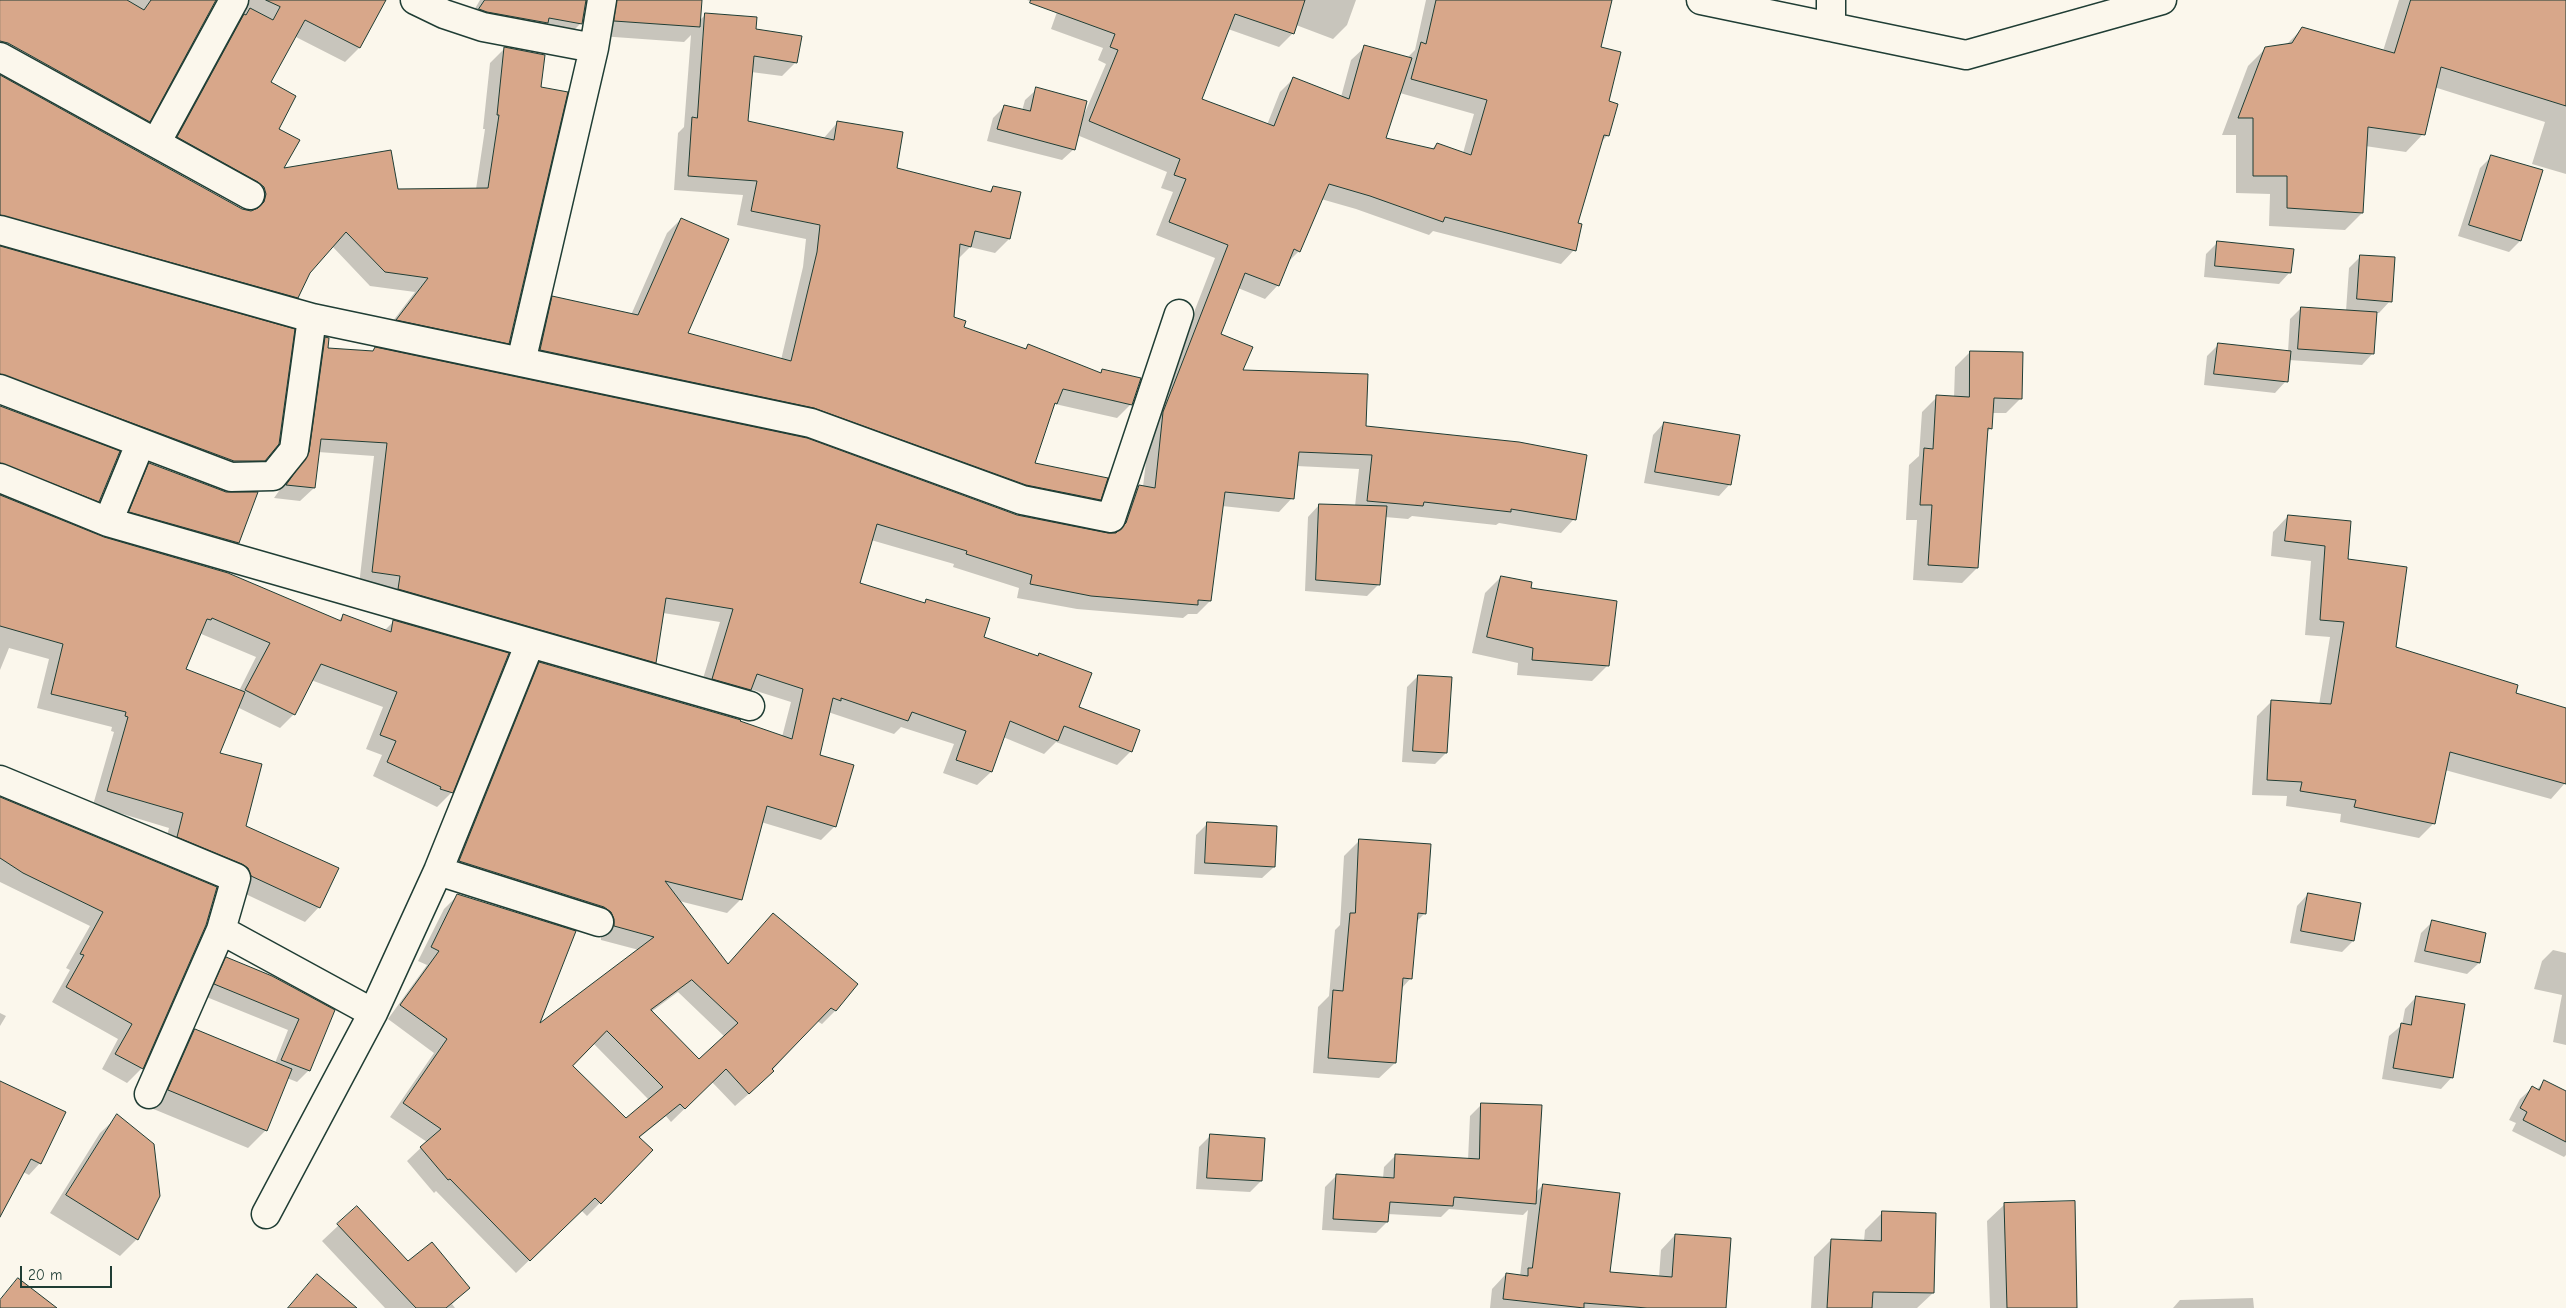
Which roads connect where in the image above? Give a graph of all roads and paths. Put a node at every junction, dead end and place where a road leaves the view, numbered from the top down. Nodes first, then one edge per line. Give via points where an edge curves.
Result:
1 (234, 0) edge
2 (415, 0) edge
3 (602, 0) edge
4 (1702, 0) edge
5 (1831, 0) edge
6 (2162, 0) edge
7 (1831, 27) junction
8 (594, 48) junction
9 (0, 57) edge
10 (156, 143) junction
11 (250, 195) dead end
12 (0, 230) edge
13 (1179, 314) dead end
14 (312, 318) junction
15 (521, 362) junction
16 (0, 389) edge
17 (140, 444) junction
18 (0, 478) edge
19 (108, 522) junction
20 (530, 642) junction
21 (750, 706) dead end
22 (0, 780) edge
23 (438, 871) junction
24 (599, 922) dead end
25 (221, 930) junction
26 (373, 1013) junction
27 (150, 1094) dead end
28 (266, 1214) dead end

1 - 10 street
2 - 8 street via 483,27
3 - 8 street
4 - 7 street
5 - 7 street
6 - 7 street via 1966,55
8 - 15 street
9 - 10 street
10 - 11 street
12 - 14 street
13 - 15 street via 1111,518 1022,500 812,423
14 - 15 street
14 - 17 street via 294,450 273,476 231,477
16 - 17 street
17 - 19 street
18 - 19 street
19 - 20 street
20 - 21 street
20 - 23 street
22 - 25 street via 236,878
23 - 24 street
23 - 26 street
25 - 26 street
25 - 27 street
26 - 28 street

